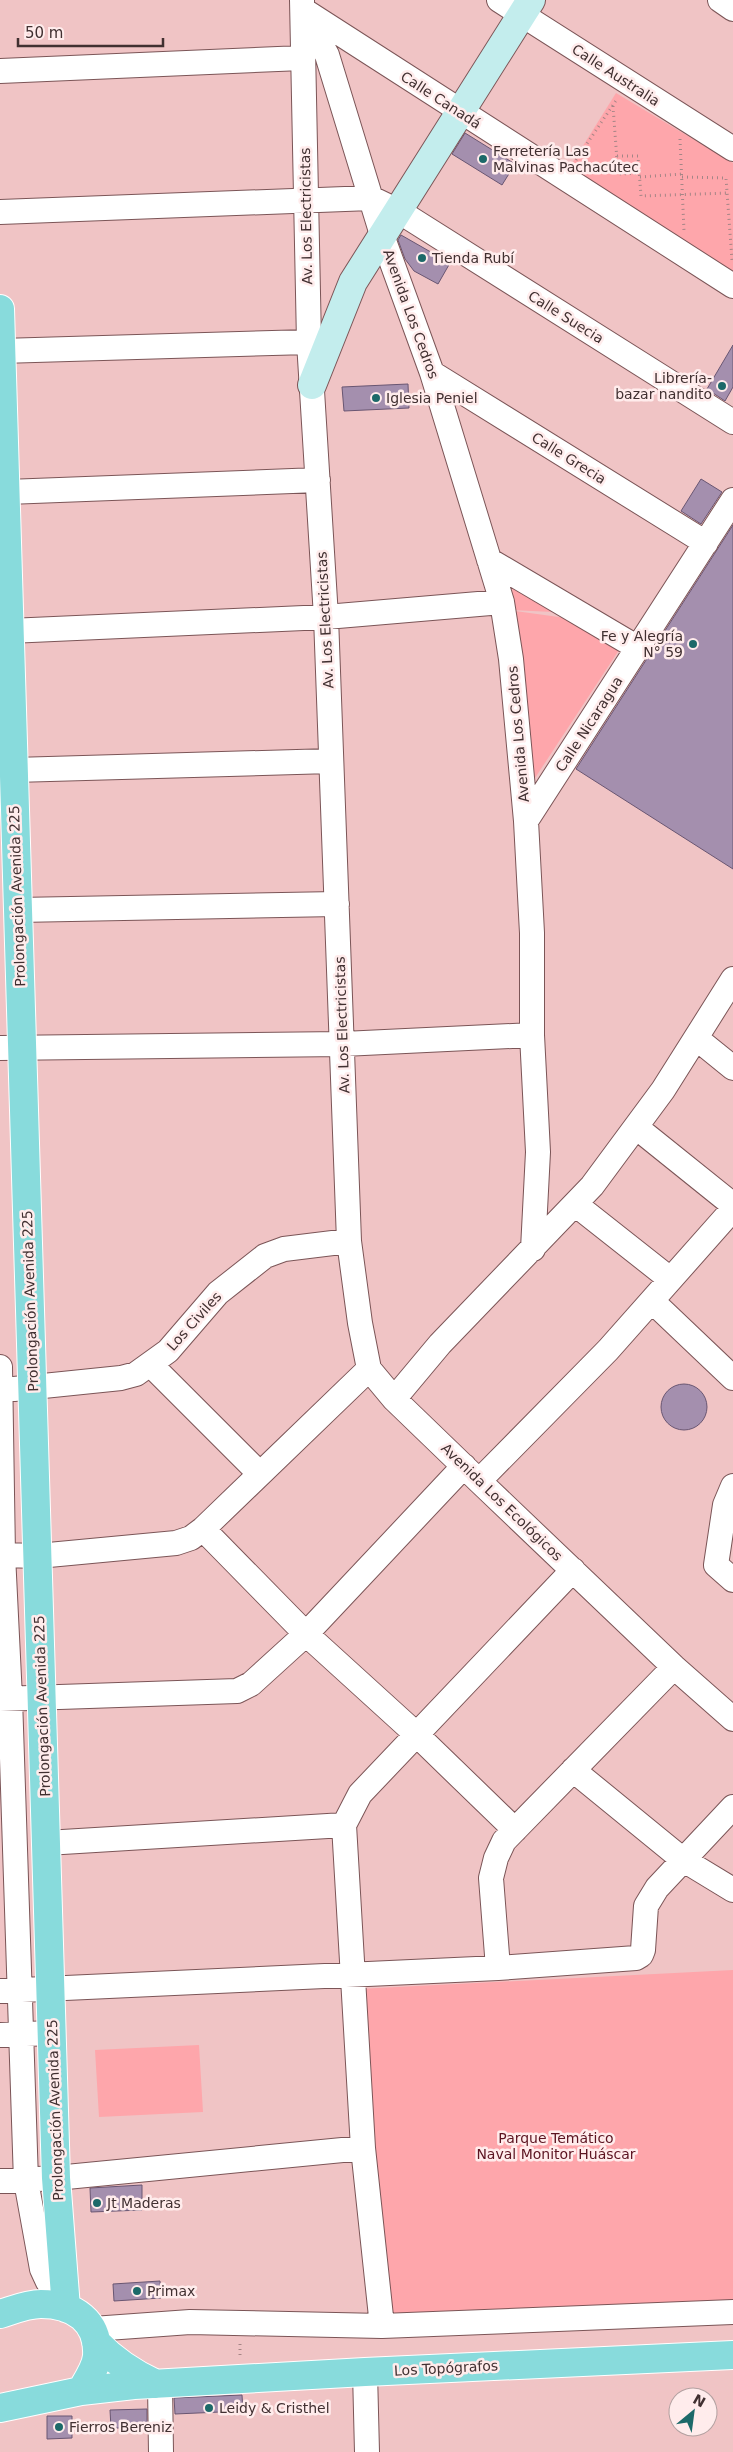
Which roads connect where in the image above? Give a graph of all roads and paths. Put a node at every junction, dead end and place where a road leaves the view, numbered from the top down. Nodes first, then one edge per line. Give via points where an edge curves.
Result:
1 (499, 0) edge
2 (720, 0) edge
3 (302, 4) edge
4 (527, 7) edge
5 (733, 8) edge
6 (302, 58) junction
7 (0, 71) edge
8 (613, 105) dead end
9 (461, 113) junction
10 (688, 121) junction
11 (733, 149) edge
12 (617, 156) junction
13 (640, 175) junction
14 (682, 175) junction
15 (683, 193) junction
16 (728, 193) junction
17 (371, 198) junction
18 (305, 201) junction
19 (731, 207) edge
20 (0, 212) edge
21 (400, 212) junction
22 (731, 224) edge
23 (383, 238) junction
24 (679, 252) junction
25 (733, 268) edge
26 (733, 286) edge
27 (0, 309) edge
28 (309, 342) junction
29 (2, 351) junction
30 (432, 373) junction
31 (312, 385) junction
32 (733, 422) edge
33 (318, 480) junction
34 (7, 492) junction
35 (733, 500) edge
36 (706, 543) junction
37 (489, 560) junction
38 (502, 602) junction
39 (326, 617) junction
40 (9, 631) junction
41 (638, 648) junction
42 (6, 689) edge
43 (331, 761) junction
44 (14, 770) junction
45 (526, 822) junction
46 (337, 904) junction
47 (18, 910) junction
48 (733, 979) edge
49 (532, 1035) junction
50 (696, 1038) junction
51 (343, 1044) junction
52 (11, 1048) edge
53 (733, 1068) edge
54 (636, 1127) junction
55 (575, 1204) junction
56 (733, 1205) edge
57 (733, 1209) edge
58 (349, 1241) junction
59 (533, 1249) junction
60 (670, 1279) junction
61 (652, 1301) junction
62 (151, 1365) junction
63 (369, 1369) junction
64 (733, 1378) edge
65 (0, 1382) edge
66 (32, 1387) junction
67 (394, 1399) junction
68 (471, 1473) junction
69 (260, 1474) junction
70 (733, 1486) edge
71 (203, 1529) junction
72 (1, 1555) edge
73 (38, 1556) junction
74 (572, 1570) junction
75 (733, 1580) edge
76 (306, 1634) junction
77 (674, 1666) junction
78 (42, 1697) junction
79 (5, 1699) edge
80 (733, 1719) edge
81 (416, 1734) junction
82 (573, 1770) junction
83 (733, 1807) edge
84 (344, 1825) junction
85 (515, 1830) junction
86 (46, 1843) junction
87 (7, 1845) edge
88 (682, 1859) junction
89 (733, 1890) edge
90 (498, 1968) junction
91 (352, 1975) junction
92 (51, 1990) junction
93 (10, 1991) edge
94 (52, 2033) junction
95 (10, 2034) edge
96 (363, 2148) junction
97 (56, 2178) junction
98 (0, 2181) edge
99 (26, 2181) junction
100 (65, 2300) junction
101 (733, 2312) edge
102 (0, 2314) edge
103 (239, 2323) junction
104 (382, 2326) junction
105 (94, 2335) junction
106 (733, 2355) edge
107 (365, 2372) junction
108 (241, 2380) junction
109 (160, 2385) junction
110 (81, 2391) junction
111 (0, 2408) edge
112 (161, 2452) edge
113 (367, 2452) edge

1 - 4 street, Calle Australia
2 - 5 street
3 - 6 street, Av. Los Electricistas
3 - 9 street, Calle Canadá
3 - 17 street, Avenida Los Cedros via 327,55
4 - 9 street, Avenida Los Cedros
4 - 10 street, Calle Australia
6 - 7 street
6 - 18 street, Av. Los Electricistas
8 - 12 path
9 - 21 street, Avenida Los Cedros
9 - 24 street, Calle Canadá
10 - 11 street, Calle Australia
10 - 14 path via 680,136
12 - 13 path via 618,174
12 - 13 path via 638,156
13 - 14 path
13 - 15 path via 642,196
14 - 15 path
14 - 16 path via 726,178
15 - 16 path
15 - 24 path via 685,242
16 - 19 path
17 - 18 street
17 - 21 street, Calle Suecia
17 - 23 street, Avenida Los Cedros
18 - 20 street
18 - 28 street, Av. Los Electricistas
19 - 22 path
21 - 23 street, Avenida Los Cedros
21 - 32 street, Calle Suecia
22 - 25 path
23 - 30 street, Avenida Los Cedros
23 - 31 street, Avenida Los Cedros via 353,282
24 - 26 street, Calle Canadá
27 - 29 main road, Prolongación Avenida 225
28 - 29 street
28 - 31 street, Av. Los Electricistas
29 - 34 main road, Prolongación Avenida 225
30 - 36 street, Calle Grecia
30 - 37 street, Avenida Los Cedros
31 - 33 street, Av. Los Electricistas
33 - 34 street
33 - 39 street, Av. Los Electricistas
34 - 40 main road, Prolongación Avenida 225
35 - 36 street, Calle Nicaragua
36 - 41 street, Calle Nicaragua
37 - 38 street, Avenida Los Cedros
37 - 41 street
38 - 39 street
38 - 45 street, Avenida Los Cedros via 511,659
39 - 40 street
39 - 43 street, Av. Los Electricistas
40 - 42 main road, Prolongación Avenida 225
41 - 45 street, Calle Nicaragua
42 - 44 main road, Prolongación Avenida 225
43 - 44 street
43 - 46 street, Av. Los Electricistas
44 - 47 main road, Prolongación Avenida 225
45 - 49 street, Avenida Los Cedros via 532,934
46 - 47 street
46 - 51 street, Av. Los Electricistas
47 - 52 main road, Prolongación Avenida 225
48 - 50 street
49 - 51 street
49 - 59 street, Avenida Los Cedros via 538,1152
50 - 53 street
50 - 54 street via 664,1090
51 - 52 street
51 - 58 street, Av. Los Electricistas
52 - 66 main road, Prolongación Avenida 225
54 - 55 street
54 - 56 street
55 - 59 street
55 - 60 street
57 - 60 street
58 - 62 street, Los Civiles via 284,1249 265,1256 218,1293 168,1351
58 - 63 street, Avenida Los Ecológicos
59 - 67 street via 440,1344
60 - 61 street
61 - 64 street
61 - 68 street via 608,1350
62 - 66 street, Los Civiles via 121,1378
62 - 69 street
63 - 67 street, Avenida Los Ecológicos
63 - 69 street
65 - 66 street, Los Civiles
65 - 72 street, Prolongación Avenida 225
66 - 73 main road, Prolongación Avenida 225
67 - 68 street, Avenida Los Ecológicos
68 - 74 street, Avenida Los Ecológicos
68 - 76 street
69 - 71 street
70 - 75 street via 725,1505 716,1565
71 - 73 street via 176,1543
71 - 76 street
72 - 73 street
72 - 79 street, Prolongación Avenida 225
73 - 78 main road, Prolongación Avenida 225
74 - 77 street, Avenida Los Ecológicos
74 - 81 street
76 - 78 street via 251,1684 237,1691
76 - 81 street
77 - 80 street, Avenida Los Ecológicos
77 - 82 street
78 - 79 street
78 - 86 main road, Prolongación Avenida 225
79 - 87 street, Prolongación Avenida 225
81 - 84 street via 360,1794
81 - 85 street
82 - 85 street
82 - 88 street
83 - 88 street
84 - 86 street
84 - 91 street
85 - 90 street via 504,1841 491,1878
86 - 92 main road, Prolongación Avenida 225
87 - 93 street, Prolongación Avenida 225
88 - 89 street
88 - 90 street via 656,1888 646,1906 641,1955 636,1958
90 - 91 street
91 - 92 street
91 - 96 street
92 - 93 street
92 - 94 main road, Prolongación Avenida 225
93 - 95 street, Prolongación Avenida 225
94 - 95 street
94 - 97 main road, Prolongación Avenida 225
95 - 99 street, Prolongación Avenida 225
96 - 97 street
96 - 104 street
97 - 99 street
97 - 100 main road, Prolongación Avenida 225
98 - 99 street
99 - 100 street, Prolongación Avenida 225 via 42,2269 48,2282
100 - 102 main road
100 - 105 main road, Los Topógrafos via 81,2314
101 - 104 street
103 - 104 street
103 - 105 street via 190,2322
103 - 108 path
105 - 109 main road, Los Topógrafos via 114,2361
105 - 110 main road via 97,2358
106 - 107 main road, Los Topógrafos
107 - 108 main road, Los Topógrafos
107 - 113 street
108 - 109 main road, Los Topógrafos
109 - 110 main road, Los Topógrafos
109 - 112 street
110 - 111 main road, Los Topógrafos

